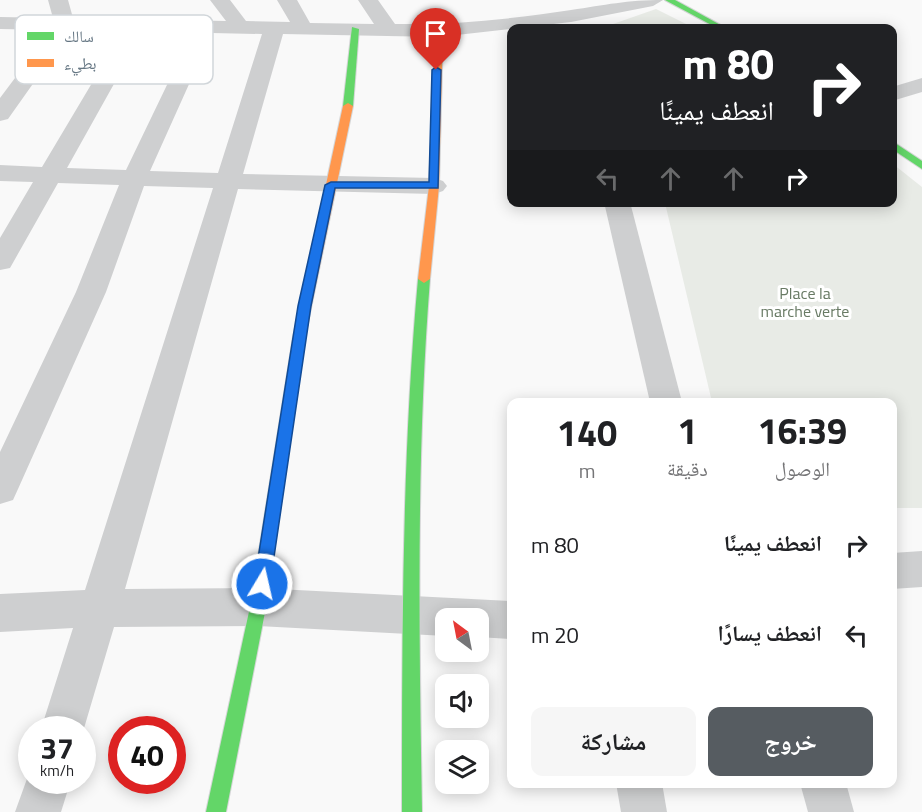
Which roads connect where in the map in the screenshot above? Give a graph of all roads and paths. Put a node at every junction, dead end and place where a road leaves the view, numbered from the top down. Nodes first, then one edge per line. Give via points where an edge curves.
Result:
1 (58, 0) edge
2 (220, 0) edge
3 (288, 0) edge
4 (368, 0) edge
5 (653, 0) edge
6 (669, 0) edge
7 (488, 9) dead end
8 (62, 15) edge
9 (573, 22) edge
10 (0, 23) edge
11 (15, 23) edge
12 (536, 24) edge
13 (714, 24) edge
14 (500, 26) junction
15 (507, 26) edge
16 (213, 28) edge
17 (241, 28) junction
18 (289, 28) junction
19 (355, 29) junction
20 (388, 29) junction
21 (439, 31) junction
22 (22, 84) edge
23 (103, 84) edge
24 (178, 84) edge
25 (922, 85) edge
26 (897, 92) edge
27 (0, 114) edge
28 (897, 148) edge
29 (922, 166) edge
30 (0, 174) edge
31 (52, 174) junction
32 (135, 177) junction
33 (227, 180) junction
34 (331, 185) junction
35 (434, 186) junction
36 (618, 207) edge
37 (0, 261) edge
38 (665, 398) edge
39 (0, 489) edge
40 (258, 607) junction
41 (100, 608) junction
42 (0, 613) edge
43 (411, 615) junction
44 (435, 616) edge
45 (489, 619) edge
46 (507, 620) edge
47 (67, 716) edge
48 (640, 788) edge
49 (825, 788) edge
50 (44, 794) edge
51 (38, 812) edge
52 (216, 812) edge
53 (412, 812) edge
54 (644, 812) edge
55 (831, 812) edge

1 - 8 street
2 - 17 street
3 - 18 street
4 - 20 street
5 - 9 street
6 - 13 street
7 - 14 street
9 - 12 street
10 - 11 street
14 - 15 street
14 - 21 street
16 - 17 street
17 - 18 street
18 - 19 street
18 - 33 street
19 - 20 street
19 - 34 street via 348,104
20 - 21 street
21 - 35 street
22 - 27 street
23 - 31 street
24 - 32 street
25 - 26 street
28 - 29 street
30 - 31 street
31 - 32 street
31 - 37 street
32 - 33 street
32 - 39 street via 91,292
33 - 34 street
33 - 41 street
34 - 35 street
34 - 40 street via 304,306
35 - 43 street via 415,368
36 - 38 street
40 - 41 street
40 - 43 street
40 - 52 street
41 - 42 street
41 - 47 street
43 - 44 street
43 - 53 street
45 - 46 street
48 - 54 street
49 - 55 street
50 - 51 street

